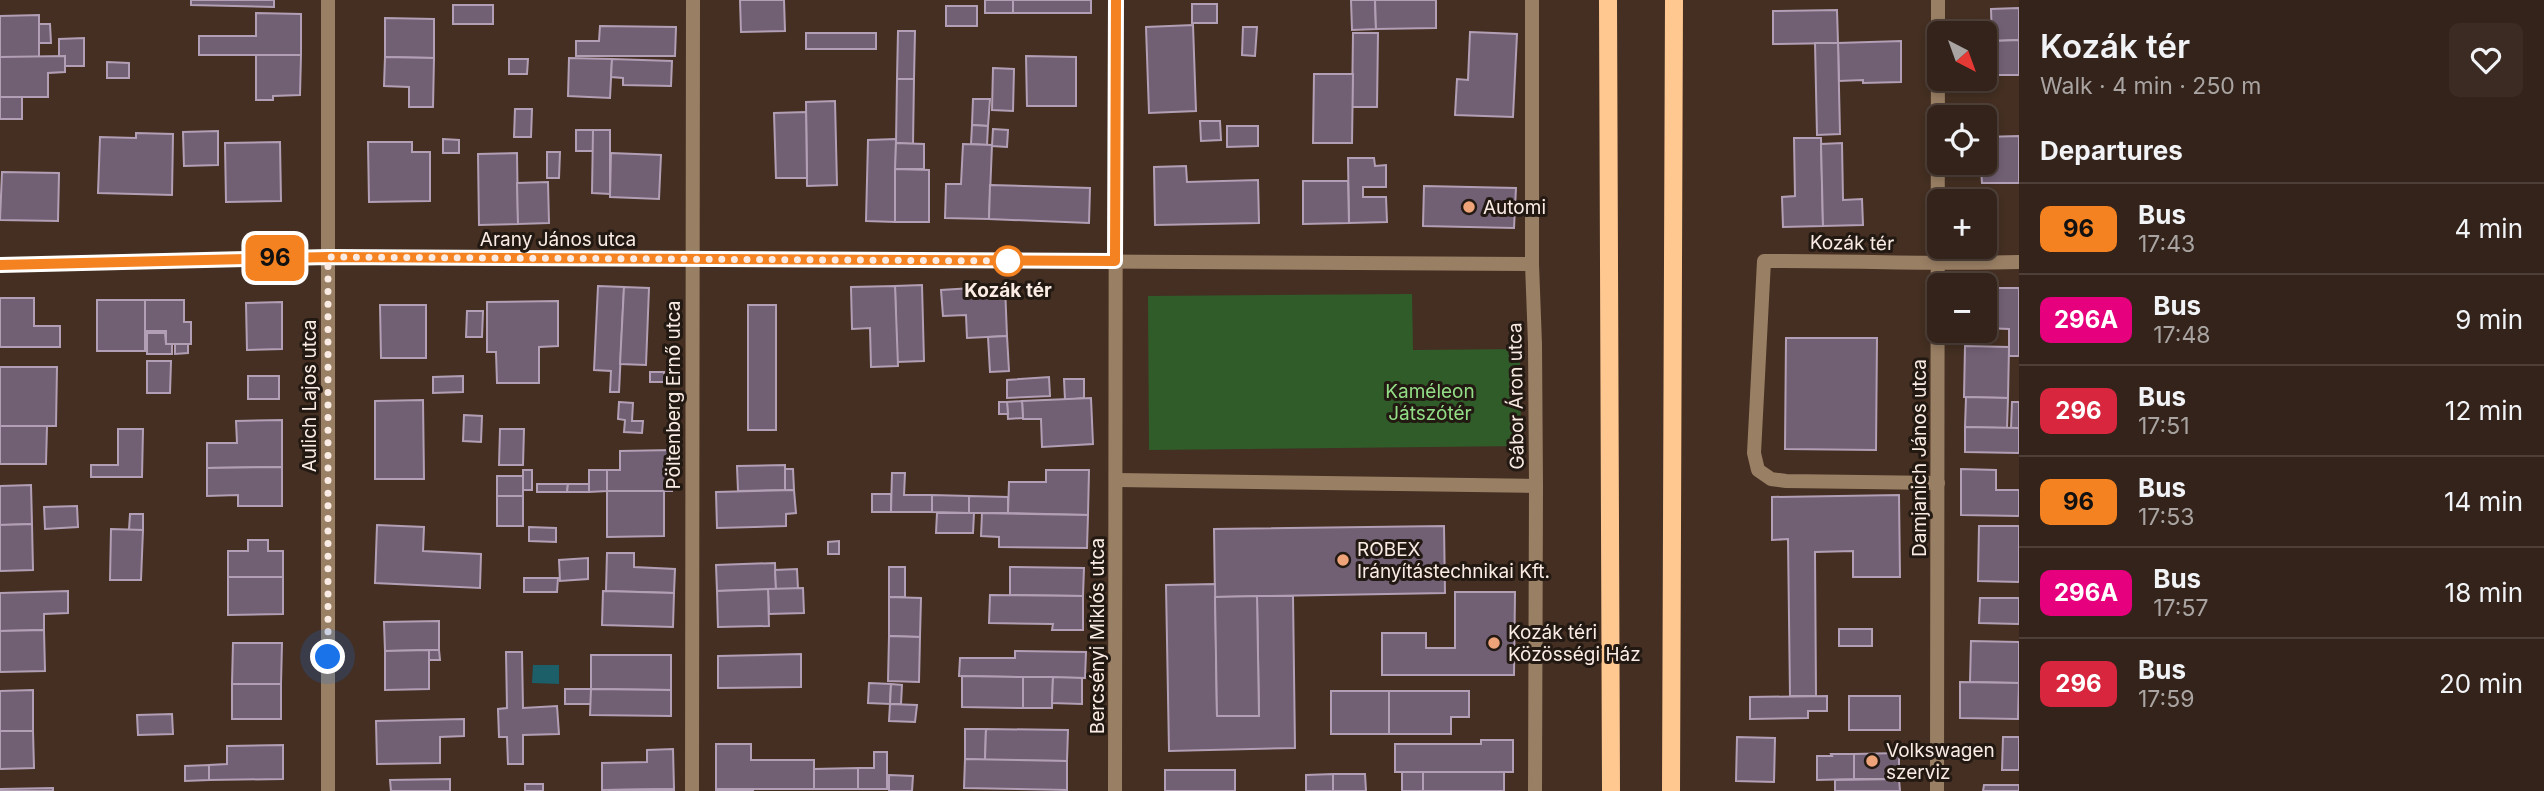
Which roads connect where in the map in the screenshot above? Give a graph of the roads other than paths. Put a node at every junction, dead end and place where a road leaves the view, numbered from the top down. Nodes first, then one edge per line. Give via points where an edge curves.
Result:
1 (328, 0) edge
2 (694, 0) edge
3 (1116, 0) edge
4 (1532, 0) edge
5 (1608, 0) edge
6 (1674, 0) edge
7 (1938, 0) edge
8 (328, 257) junction
9 (693, 259) junction
10 (1115, 261) junction
11 (2019, 262) edge
12 (1532, 264) junction
13 (0, 265) edge
14 (1939, 265) junction
15 (1117, 480) junction
16 (1938, 483) junction
17 (1536, 486) junction
18 (328, 791) edge
19 (692, 791) edge
20 (1115, 791) edge
21 (1535, 791) edge
22 (1611, 791) edge
23 (1671, 791) edge
24 (1937, 791) edge

1 - 8 street, Aulich Lajos utca
2 - 9 street, Pöltenberg Ernő utca
3 - 10 street
4 - 12 street, Gábor Áron utca
5 - 22 main road
6 - 23 main road
7 - 14 street, Damjanich János utca
8 - 9 street, Arany János utca
8 - 13 street, Arany János utca
8 - 18 street, Aulich Lajos utca
9 - 10 street, Arany János utca
9 - 19 street, Pöltenberg Ernő utca
10 - 12 street
10 - 15 street
11 - 14 street
12 - 17 street, Gábor Áron utca
14 - 16 street, Damjanich János utca
14 - 16 street, Kozák tér via 1764,261 1754,453 1759,470 1771,479
15 - 17 street
15 - 20 street, Bercsényi Miklós utca
16 - 24 street, Damjanich János utca
17 - 21 street, Gábor Áron utca

